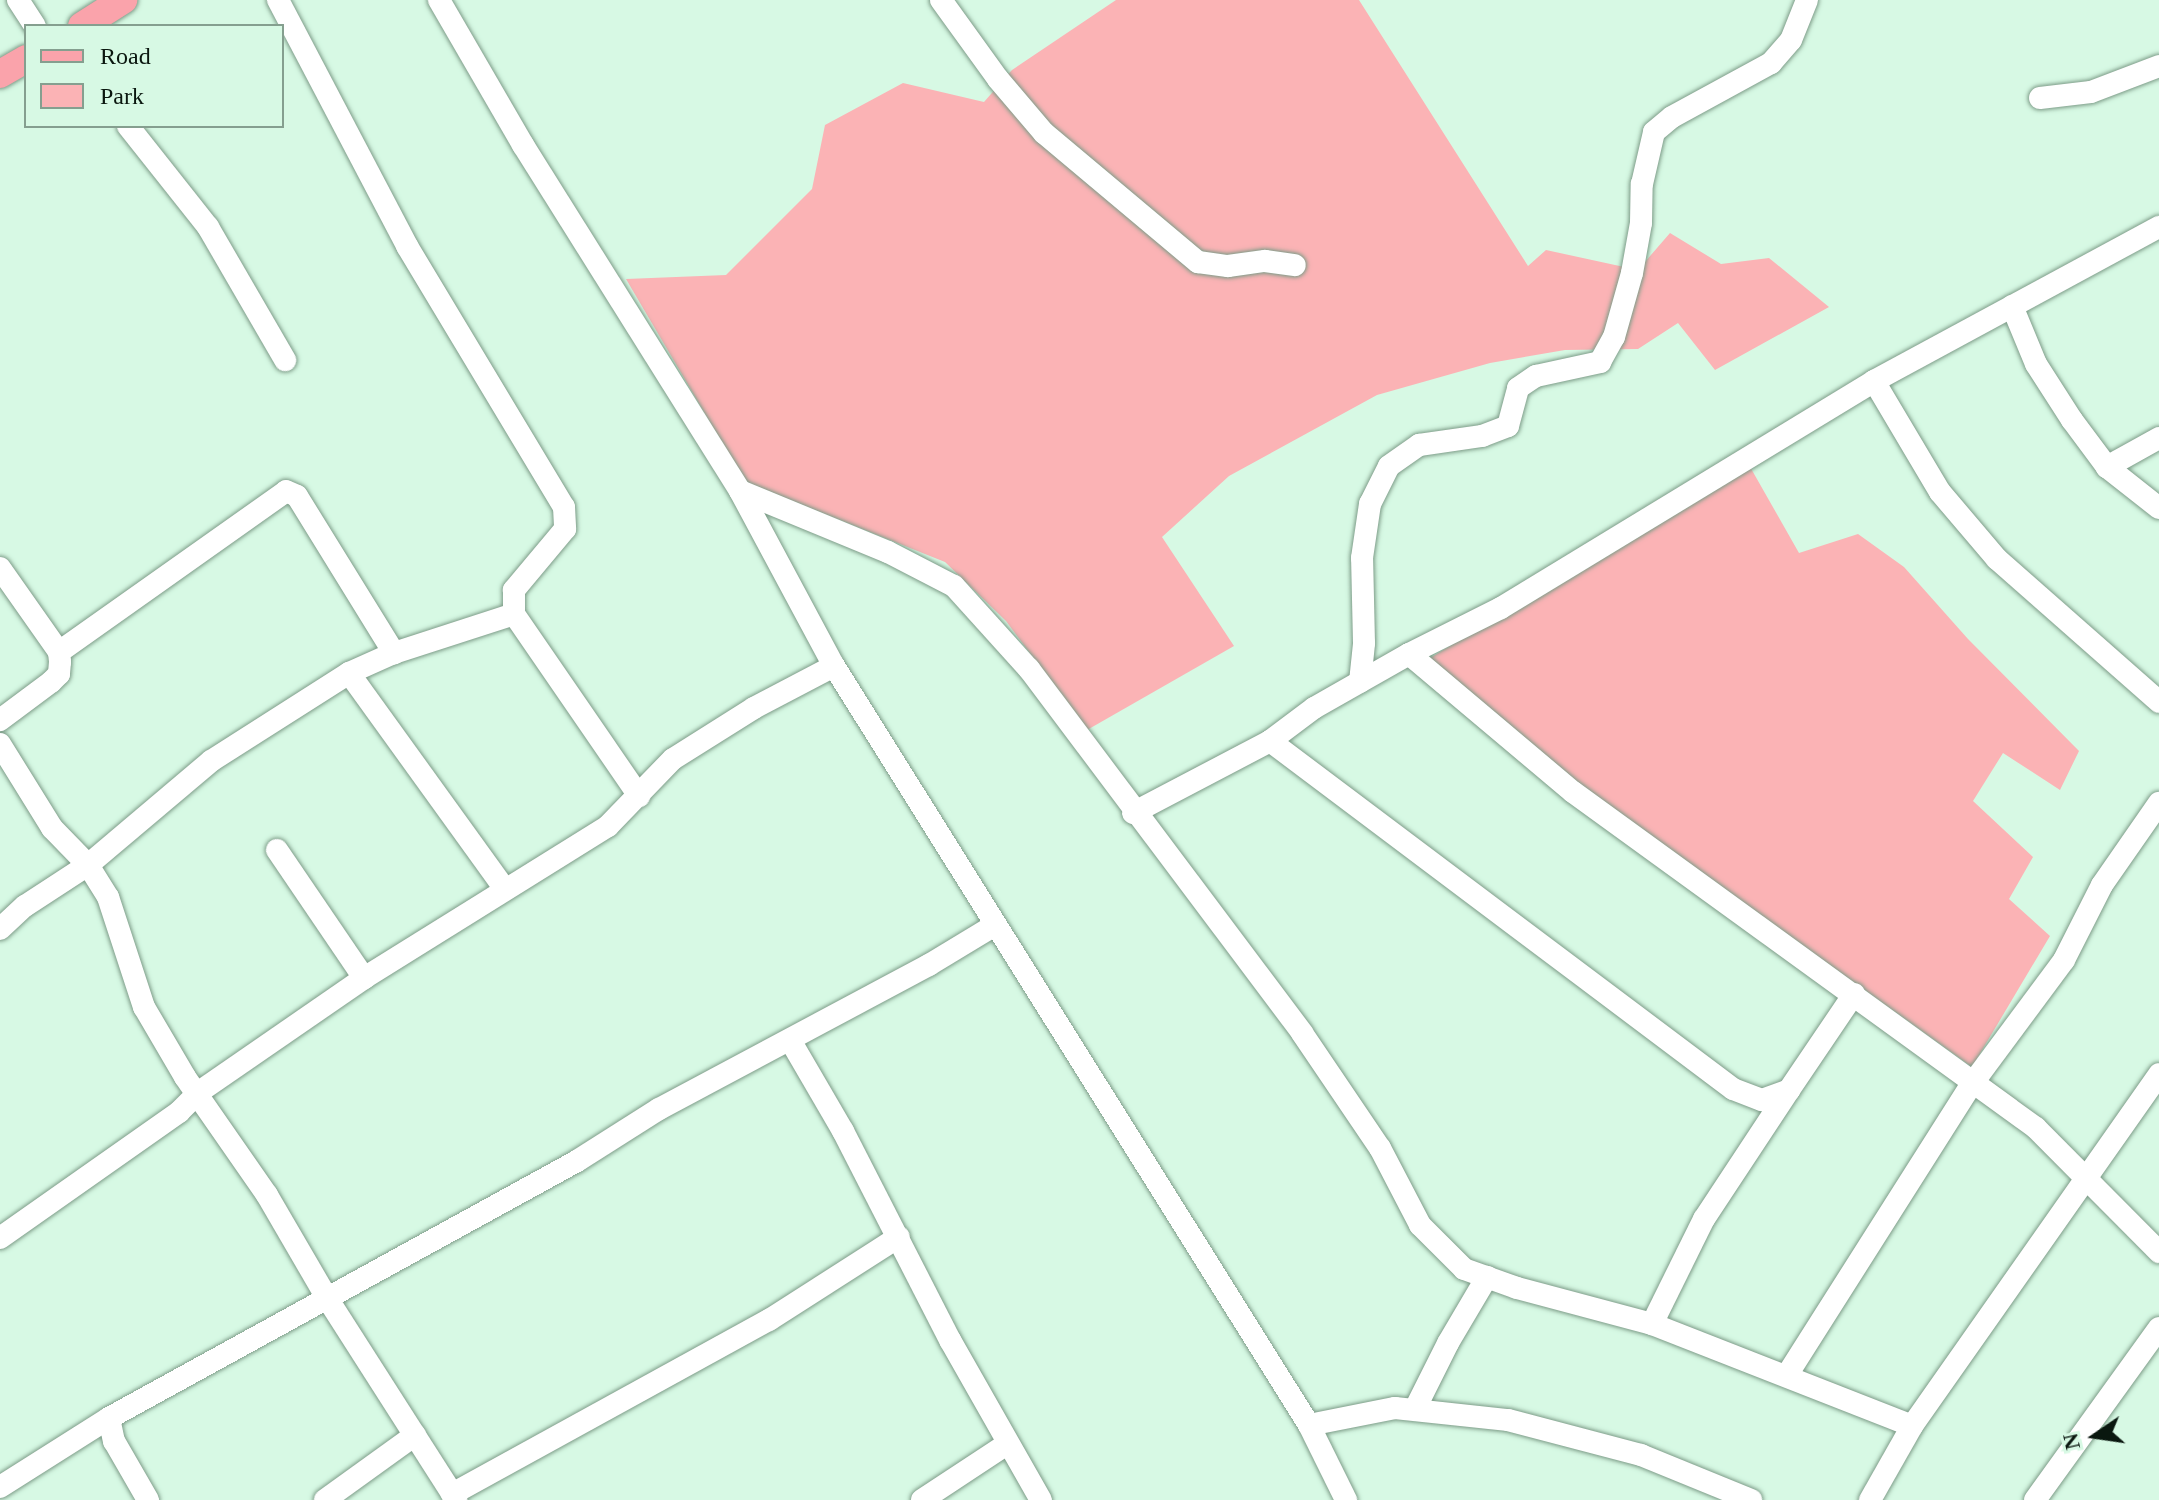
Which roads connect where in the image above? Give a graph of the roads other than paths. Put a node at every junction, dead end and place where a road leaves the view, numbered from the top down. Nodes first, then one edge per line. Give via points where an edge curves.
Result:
1 (18, 0) edge
2 (123, 0) edge
3 (278, 0) edge
4 (439, 0) edge
5 (941, 0) edge
6 (1807, 0) edge
7 (34, 24) edge
8 (85, 24) edge
9 (24, 60) edge
10 (2159, 66) edge
11 (0, 74) edge
12 (2040, 98) dead end
13 (130, 128) edge
14 (2159, 227) edge
15 (1295, 265) dead end
16 (2012, 306) junction
17 (285, 360) dead end
18 (1874, 381) junction
19 (2159, 438) edge
20 (2107, 467) junction
21 (740, 491) junction
22 (2159, 508) edge
23 (0, 568) edge
24 (514, 614) junction
25 (59, 652) junction
26 (394, 653) junction
27 (1409, 654) junction
28 (834, 666) junction
29 (349, 673) junction
30 (1360, 682) junction
31 (2159, 702) edge
32 (0, 720) edge
33 (1270, 741) junction
34 (3, 754) edge
35 (639, 796) junction
36 (2159, 803) edge
37 (1133, 813) junction
38 (277, 850) dead end
39 (88, 865) junction
40 (505, 889) junction
41 (995, 925) junction
42 (0, 929) edge
43 (364, 978) junction
44 (1854, 994) junction
45 (790, 1040) junction
46 (2159, 1074) edge
47 (1972, 1084) junction
48 (1789, 1090) junction
49 (199, 1092) junction
50 (2089, 1178) junction
51 (899, 1237) junction
52 (0, 1238) edge
53 (2159, 1252) edge
54 (1487, 1277) junction
55 (327, 1298) junction
56 (1652, 1324) junction
57 (2159, 1328) edge
58 (1787, 1375) junction
59 (1415, 1409) junction
60 (109, 1418) junction
61 (1309, 1425) junction
62 (1912, 1426) junction
63 (415, 1435) junction
64 (1007, 1444) junction
65 (0, 1487) edge
66 (454, 1497) edge
67 (148, 1500) edge
68 (325, 1500) edge
69 (922, 1500) edge
70 (1041, 1500) edge
71 (1346, 1500) edge
72 (1751, 1500) edge
73 (1870, 1500) edge
74 (2035, 1500) edge

1 - 7 street
2 - 8 main road
3 - 24 street via 407,246 564,507 565,529 514,590
4 - 21 street via 523,145
5 - 15 street via 1044,133 1198,262
6 - 30 street via 1791,40 1771,63 1654,132 1632,273 1614,337 1600,362 1536,376 1518,388 1508,426 1482,436 1419,445 1389,466 1370,504 1362,558
9 - 11 main road
10 - 12 street via 2091,92
13 - 17 street via 208,227
14 - 16 street
16 - 18 street
16 - 20 street via 2036,364
18 - 27 street via 1501,608
18 - 31 street via 1940,492 1997,559
19 - 20 street
20 - 22 street
21 - 28 street
21 - 37 street via 888,552 954,586 1029,669
23 - 25 street
24 - 26 street
24 - 35 street
25 - 26 street via 286,491 297,496
25 - 32 street via 59,674
26 - 29 street
27 - 30 street
27 - 44 street via 1573,792
28 - 35 street via 673,759
28 - 41 street
29 - 39 street via 211,761
29 - 40 street
30 - 33 street
33 - 37 street
33 - 48 street via 1733,1089 1762,1100
34 - 39 street via 52,828
35 - 40 street via 608,826
36 - 47 street via 2102,885 2064,960
37 - 54 street via 1302,1033 1380,1148 1420,1225 1464,1269
38 - 43 street
39 - 42 street
39 - 49 street via 108,897 144,1007
40 - 43 street
41 - 45 street
41 - 61 street
43 - 49 street
44 - 47 street
44 - 48 street
45 - 51 street
45 - 55 street
46 - 50 street
47 - 50 street via 2036,1128
47 - 58 street
48 - 56 street via 1704,1219
49 - 52 street via 179,1112
49 - 55 street
50 - 53 street
50 - 62 street
51 - 64 street
51 - 66 street via 769,1320
54 - 56 street
54 - 59 street
55 - 60 street
55 - 63 street
56 - 58 street
57 - 74 street
58 - 62 street
59 - 61 street via 1371,1410
59 - 72 street via 1508,1420 1589,1439
60 - 65 street
60 - 67 street via 114,1441
61 - 71 street
62 - 73 street
63 - 66 street
63 - 68 street
64 - 69 street
64 - 70 street

